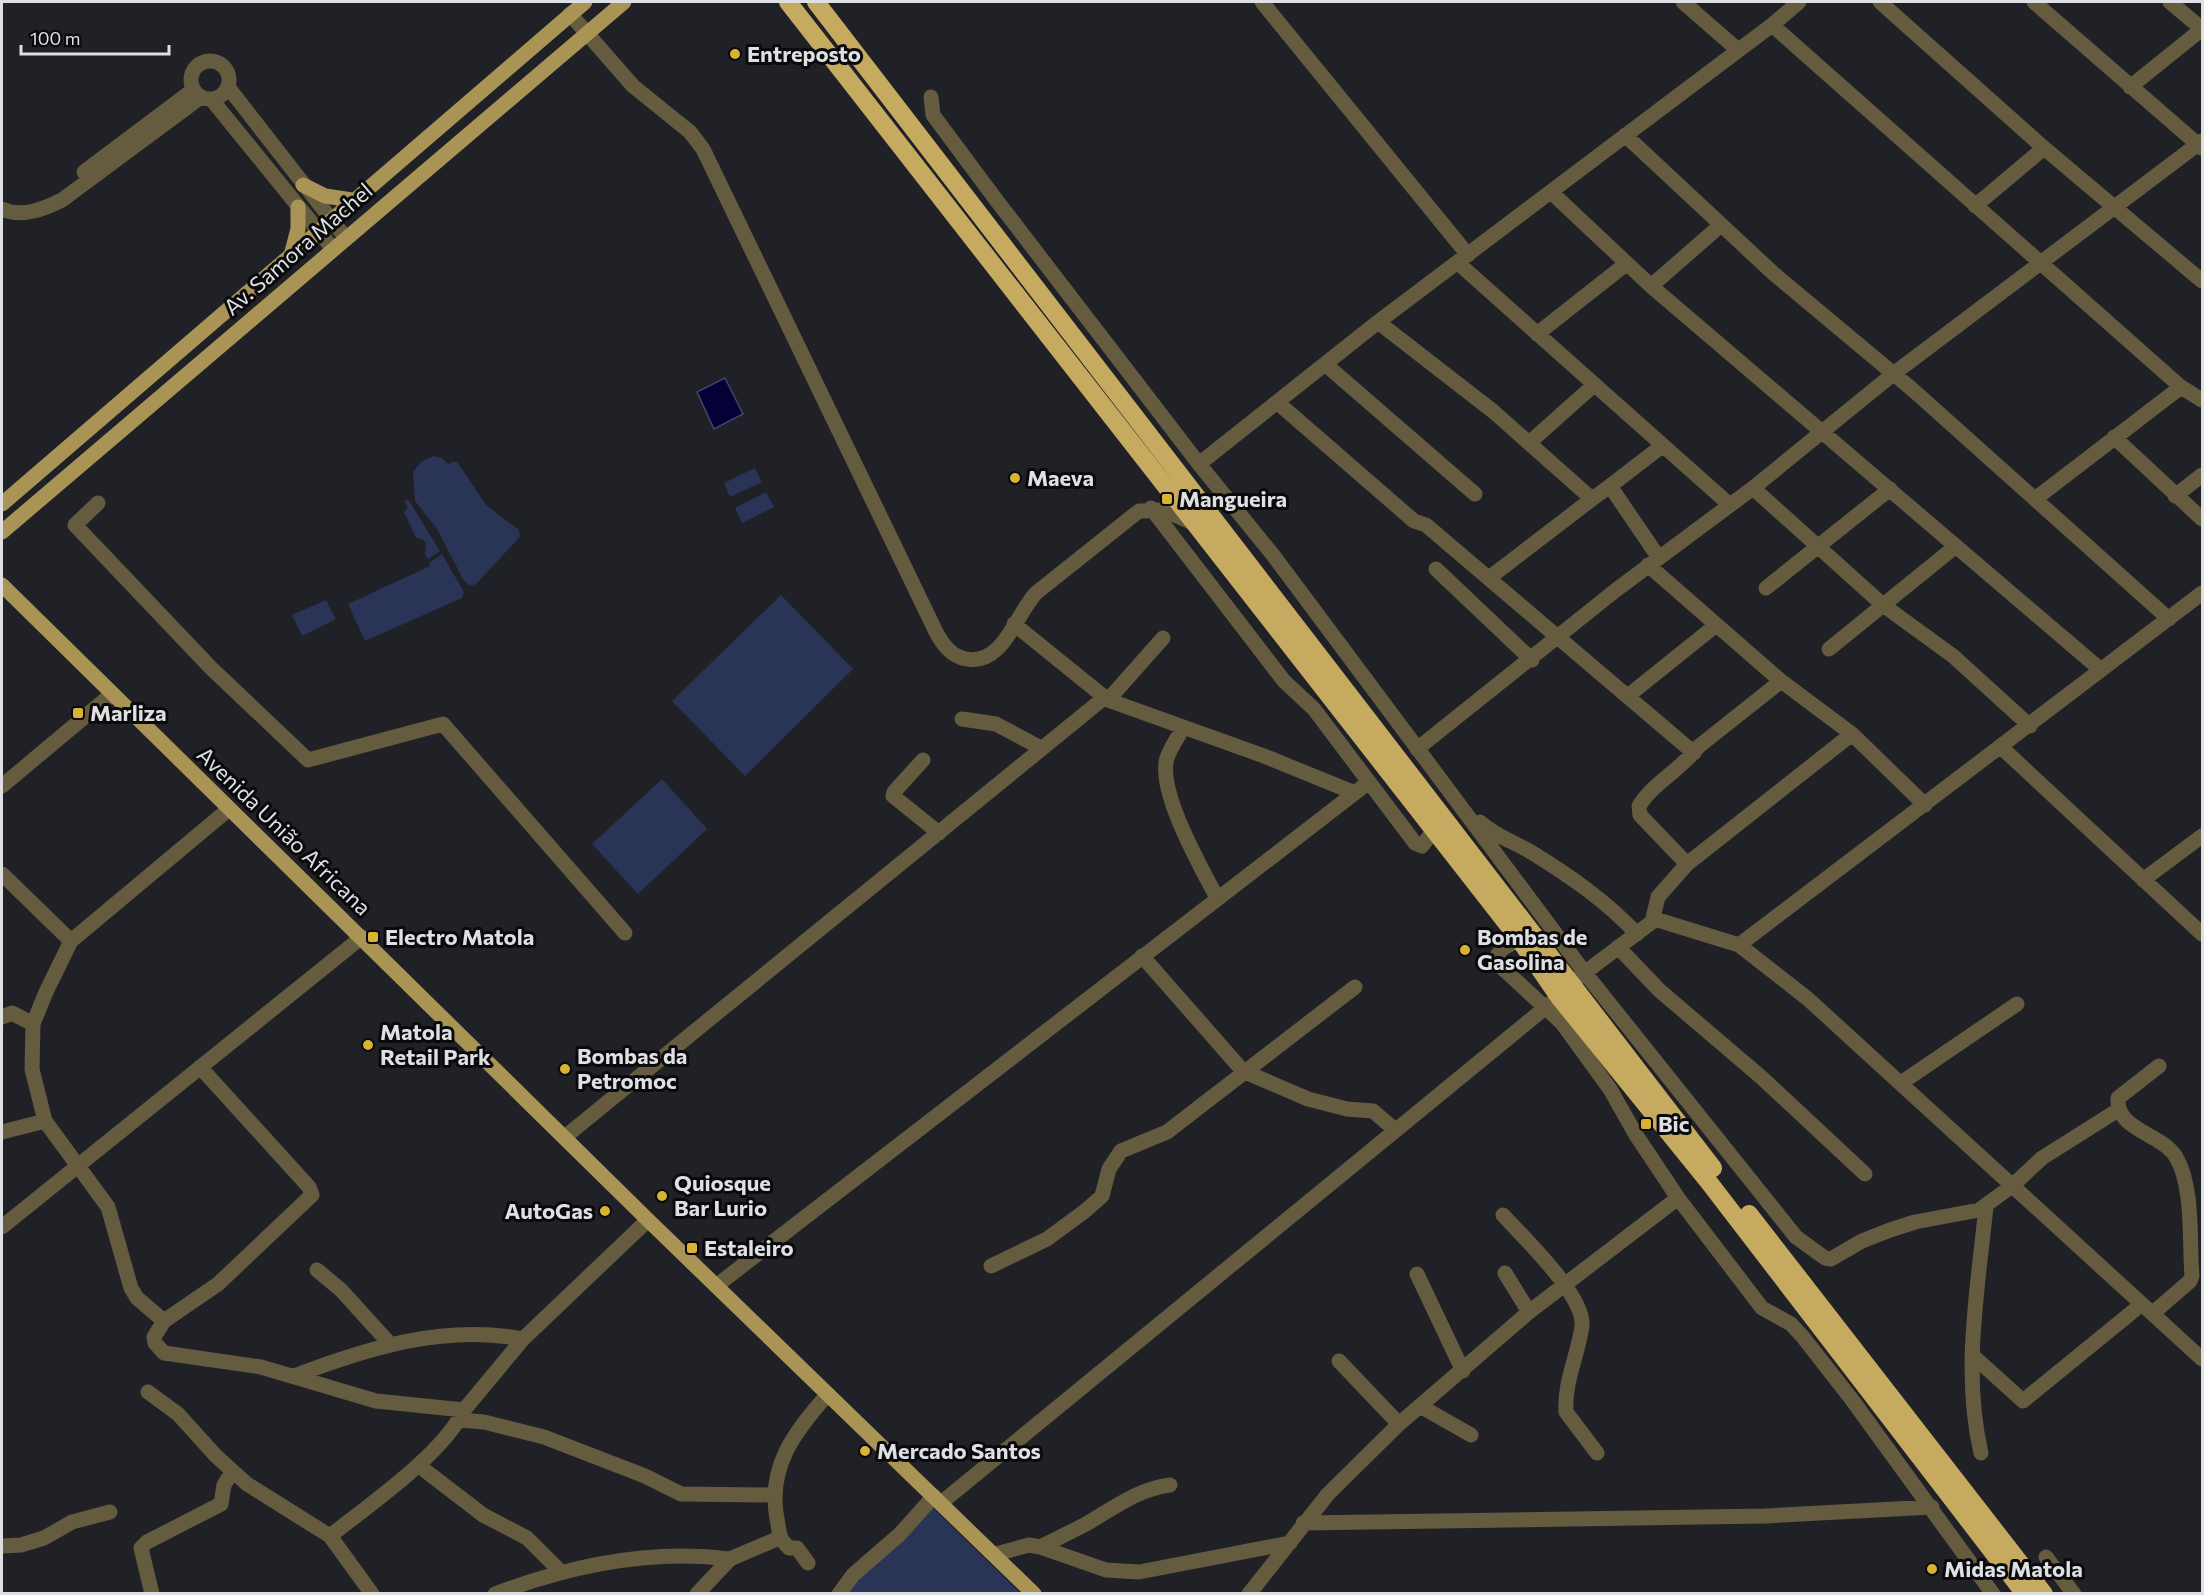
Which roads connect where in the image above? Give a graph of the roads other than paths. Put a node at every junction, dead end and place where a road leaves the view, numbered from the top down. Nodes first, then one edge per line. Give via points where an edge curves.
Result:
1 (585, 2) edge
2 (624, 2) edge
3 (788, 2) edge
4 (817, 2) edge
5 (1262, 2) edge
6 (1683, 2) edge
7 (1799, 2) edge
8 (1880, 2) edge
9 (2034, 2) edge
10 (2170, 2) edge
11 (570, 14) junction
12 (1772, 25) junction
13 (2202, 29) edge
14 (587, 33) junction
15 (1738, 51) junction
16 (228, 87) junction
17 (2130, 87) junction
18 (202, 96) junction
19 (931, 97) dead end
20 (1625, 135) junction
21 (2201, 145) edge
22 (2044, 148) junction
23 (303, 185) junction
24 (1552, 193) junction
25 (2, 200) edge
26 (352, 200) junction
27 (1975, 206) junction
28 (298, 207) junction
29 (2114, 207) junction
30 (2, 209) edge
31 (332, 219) junction
32 (1721, 225) junction
33 (319, 231) junction
34 (345, 237) junction
35 (333, 249) junction
36 (292, 252) junction
37 (1463, 259) junction
38 (1626, 264) junction
39 (2043, 264) junction
40 (2202, 281) edge
41 (1651, 286) junction
42 (1377, 322) junction
43 (1537, 334) junction
44 (1325, 364) junction
45 (1892, 375) junction
46 (1594, 385) junction
47 (2181, 387) junction
48 (2202, 400) edge
49 (1278, 403) junction
50 (1821, 433) junction
51 (2114, 437) junction
52 (1529, 443) junction
53 (1662, 446) junction
54 (1199, 464) junction
55 (2202, 475) edge
56 (1610, 486) junction
57 (1753, 488) junction
58 (1890, 489) junction
59 (1475, 494) dead end
60 (2175, 495) junction
61 (1592, 499) junction
62 (2035, 499) junction
63 (98, 503) dead end
64 (2, 504) edge
65 (1730, 505) junction
66 (1151, 508) junction
67 (2202, 519) edge
68 (1197, 524) junction
69 (2, 532) edge
70 (1956, 546) junction
71 (1817, 548) junction
72 (1654, 562) junction
73 (1436, 568) dead end
74 (1490, 578) junction
75 (2, 585) edge
76 (1766, 588) dead end
77 (2202, 592) edge
78 (1883, 605) junction
79 (2169, 619) junction
80 (1014, 624) junction
81 (1715, 626) junction
82 (1163, 638) dead end
83 (1559, 638) junction
84 (1829, 649) dead end
85 (1532, 660) junction
86 (2101, 670) junction
87 (1781, 681) junction
88 (112, 694) junction
89 (1629, 694) junction
90 (1106, 699) junction
91 (962, 719) dead end
92 (2030, 726) junction
93 (1182, 729) junction
94 (1852, 734) junction
95 (1041, 748) junction
96 (2002, 748) junction
97 (1417, 749) junction
98 (1694, 753) junction
99 (923, 760) dead end
100 (1369, 782) junction
101 (2, 786) edge
102 (1355, 793) junction
103 (1925, 805) junction
104 (1464, 808) junction
105 (229, 809) junction
106 (1434, 830) junction
107 (939, 833) junction
108 (2202, 836) edge
109 (1687, 864) junction
110 (2, 874) edge
111 (2143, 880) junction
112 (1217, 898) junction
113 (1652, 922) junction
114 (625, 933) dead end
115 (1637, 934) junction
116 (2202, 934) edge
117 (362, 937) junction
118 (1519, 939) junction
119 (71, 942) junction
120 (1739, 945) junction
121 (1618, 947) junction
122 (1142, 956) junction
123 (1585, 973) junction
124 (1355, 987) dead end
125 (1558, 996) junction
126 (2017, 1004) dead end
127 (2, 1017) edge
128 (33, 1024) junction
129 (2159, 1066) dead end
130 (200, 1067) junction
131 (1243, 1071) junction
132 (1901, 1083) junction
133 (2118, 1110) junction
134 (45, 1121) junction
135 (1394, 1129) junction
136 (2, 1132) edge
137 (566, 1136) junction
138 (78, 1168) junction
139 (1865, 1174) dead end
140 (2012, 1186) junction
141 (1678, 1198) junction
142 (1986, 1206) junction
143 (1503, 1215) dead end
144 (648, 1220) junction
145 (2, 1227) edge
146 (991, 1266) dead end
147 (317, 1270) dead end
148 (1505, 1273) dead end
149 (1417, 1274) dead end
150 (1565, 1283) junction
151 (716, 1286) junction
152 (2147, 1308) junction
153 (1529, 1312) junction
154 (164, 1321) junction
155 (523, 1339) junction
156 (390, 1344) junction
157 (1972, 1355) junction
158 (2202, 1359) edge
159 (1339, 1361) dead end
160 (1463, 1371) junction
161 (294, 1376) junction
162 (148, 1392) dead end
163 (828, 1394) junction
164 (1420, 1406) junction
165 (462, 1415) junction
166 (1399, 1424) junction
167 (1471, 1435) dead end
168 (1597, 1453) dead end
169 (1981, 1453) dead end
170 (418, 1465) junction
171 (232, 1472) junction
172 (1170, 1485) dead end
173 (774, 1495) junction
174 (937, 1499) junction
175 (1932, 1507) junction
176 (110, 1512) dead end
177 (1303, 1523) junction
178 (330, 1536) junction
179 (779, 1538) junction
180 (1290, 1543) junction
181 (2, 1546) edge
182 (1040, 1546) junction
183 (996, 1554) junction
184 (2046, 1557) dead end
185 (730, 1559) junction
186 (808, 1563) dead end
187 (561, 1572) junction
188 (152, 1593) edge
189 (372, 1593) edge
190 (495, 1593) edge
191 (697, 1593) edge
192 (839, 1593) edge
193 (1034, 1593) edge
194 (1250, 1593) edge
195 (1993, 1593) edge
196 (2025, 1593) edge
197 (2044, 1593) edge
198 (2074, 1593) edge

1 - 11 main road, Av. Samora Machel
2 - 14 main road, Av. Samora Machel
3 - 68 highway
4 - 125 highway
5 - 37 street
6 - 15 street
7 - 12 street
8 - 22 street
9 - 17 street
10 - 13 street
11 - 14 street
11 - 26 main road, Av. Samora Machel
12 - 15 street
12 - 27 street
13 - 17 street
14 - 34 main road, Av. Samora Machel
14 - 80 street via 633,86 690,132 703,149 943,645 964,659 978,660 1003,645
15 - 20 street
16 - 18 street via 222,96
16 - 18 street via 229,76 224,66 214,61 203,62 194,69 191,79
16 - 23 street
17 - 21 street
18 - 25 street via 41,202 26,205
18 - 28 street
18 - 30 street via 62,200 42,210 23,213
19 - 54 street via 933,115
20 - 24 street
20 - 32 street
21 - 29 street
22 - 27 street
22 - 29 street
23 - 26 main road via 325,196
23 - 31 street
24 - 37 street
24 - 38 street
26 - 31 main road, Av. Samora Machel
27 - 39 street
28 - 33 street
28 - 36 main road
29 - 39 street
29 - 40 street
31 - 33 main road, Av. Samora Machel
31 - 34 street
32 - 41 street
32 - 45 street
33 - 35 street
33 - 36 main road, Av. Samora Machel
34 - 35 main road, Av. Samora Machel
35 - 69 main road, Av. Samora Machel
36 - 64 main road, Av. Samora Machel
37 - 42 street
37 - 43 street
38 - 41 street
38 - 43 street
39 - 45 street
39 - 47 street
41 - 50 street
42 - 44 street
42 - 52 street
43 - 46 street
44 - 49 street
44 - 59 street
45 - 50 street
45 - 62 street
46 - 52 street
46 - 53 street
47 - 48 street
47 - 51 street
49 - 54 street
49 - 74 street via 1414,521 1426,525
50 - 57 street
50 - 58 street
51 - 60 street
51 - 62 street
52 - 61 street
53 - 56 street
53 - 65 street
54 - 97 street via 1273,555
55 - 60 street
56 - 61 street
56 - 72 street
57 - 65 street
57 - 71 street
58 - 70 street
58 - 71 street
60 - 67 street
61 - 74 street
62 - 79 street
63 - 114 street via 75,525 211,668 308,760 443,724
65 - 72 street
66 - 68 street
66 - 80 street via 1131,515 1036,593
66 - 100 street via 1272,666 1314,709
68 - 106 highway
70 - 78 street
70 - 86 street
71 - 76 street
71 - 78 street
72 - 81 street
72 - 83 street
73 - 85 street
74 - 83 street
75 - 88 main road, Avenida União Africana
77 - 79 street
78 - 84 street
78 - 92 street via 1953,656
79 - 86 street
80 - 90 street
81 - 87 street
81 - 89 street
82 - 90 street
83 - 85 street
83 - 89 street
85 - 97 street
86 - 92 street
87 - 94 street
87 - 98 street
88 - 101 street
88 - 105 main road, Avenida União Africana
89 - 98 street
90 - 93 street
90 - 95 street
91 - 95 street via 996,724
92 - 96 street
93 - 102 street via 1264,756
93 - 112 street via 1167,758 1168,785 1186,837
94 - 103 street
94 - 109 street
95 - 107 street
96 - 103 street
96 - 111 street
97 - 104 street
98 - 109 street via 1644,799 1638,811
99 - 107 street via 893,796
100 - 102 street
100 - 106 street via 1415,843 1422,846
102 - 112 street
103 - 120 street
104 - 115 street via 1495,834 1528,850 1598,897
104 - 123 street
105 - 117 main road, Avenida União Africana
105 - 119 street
106 - 118 highway
107 - 137 street
108 - 111 street
109 - 113 street via 1658,897
110 - 119 street
111 - 116 street
112 - 122 street
113 - 115 street
113 - 120 street via 1665,922
115 - 121 street
117 - 130 street
117 - 137 main road, Avenida União Africana
118 - 125 highway
118 - 125 street via 1498,953 1497,963
119 - 128 street
120 - 132 street via 1808,999
121 - 123 street
121 - 139 street via 1659,990 1761,1077
122 - 131 street
122 - 151 street via 1036,1042
123 - 125 street
123 - 142 street via 1787,1227 1825,1258 1831,1259 1890,1230
124 - 131 street
125 - 135 street
125 - 141 street via 1562,1023
125 - 196 highway via 1655,1115
125 - 197 highway via 1857,1353
126 - 132 street
127 - 128 street via 12,1013
128 - 134 street via 32,1070
129 - 133 street via 2118,1098
130 - 138 street
130 - 154 street via 309,1187 312,1195 218,1284
131 - 135 street via 1308,1099 1373,1112
131 - 146 street via 1167,1132 1121,1151 1108,1169 1102,1196 1084,1211 1047,1239
132 - 140 street
133 - 140 street via 2042,1158
133 - 152 street via 2176,1157 2186,1190 2192,1276
134 - 136 street
134 - 138 street
135 - 174 street
137 - 144 main road, Avenida União Africana
138 - 145 street
138 - 154 street via 108,1208 131,1288
140 - 142 street
140 - 152 street
141 - 150 street
141 - 175 street via 1762,1308 1791,1324 1803,1337
142 - 157 street
143 - 150 street
144 - 151 main road, Avenida União Africana
144 - 155 street
147 - 156 street via 341,1290
148 - 153 street
149 - 160 street
150 - 153 street
150 - 168 street via 1582,1325 1570,1373 1566,1412
151 - 163 main road, Avenida União Africana
152 - 157 street via 2023,1401
152 - 158 street
153 - 160 street
154 - 161 street via 154,1337 164,1353 261,1367
155 - 156 street via 502,1335 437,1335
155 - 165 street
156 - 161 street
157 - 169 street
159 - 166 street
160 - 164 street
161 - 165 street via 376,1401
162 - 171 street via 178,1414
163 - 173 street via 787,1446
163 - 174 main road, Avenida União Africana
164 - 166 street
164 - 167 street
165 - 170 street
165 - 173 street via 544,1437 681,1494
166 - 177 street
170 - 178 street
170 - 187 street via 483,1515 527,1538
171 - 178 street
171 - 188 street via 224,1485 221,1504 141,1548
172 - 182 street via 1138,1494
173 - 179 street
174 - 183 main road, Avenida União Africana
174 - 192 street via 853,1575
175 - 177 street via 1766,1516
175 - 195 street
176 - 181 street via 72,1522 44,1538
177 - 180 street
178 - 189 street
179 - 185 street
179 - 186 street via 789,1548 797,1548
180 - 182 street via 1126,1573 1084,1564
180 - 194 street
182 - 183 street
183 - 193 main road, Avenida União Africana
184 - 198 street
185 - 187 street via 681,1555
185 - 191 street
187 - 190 street

